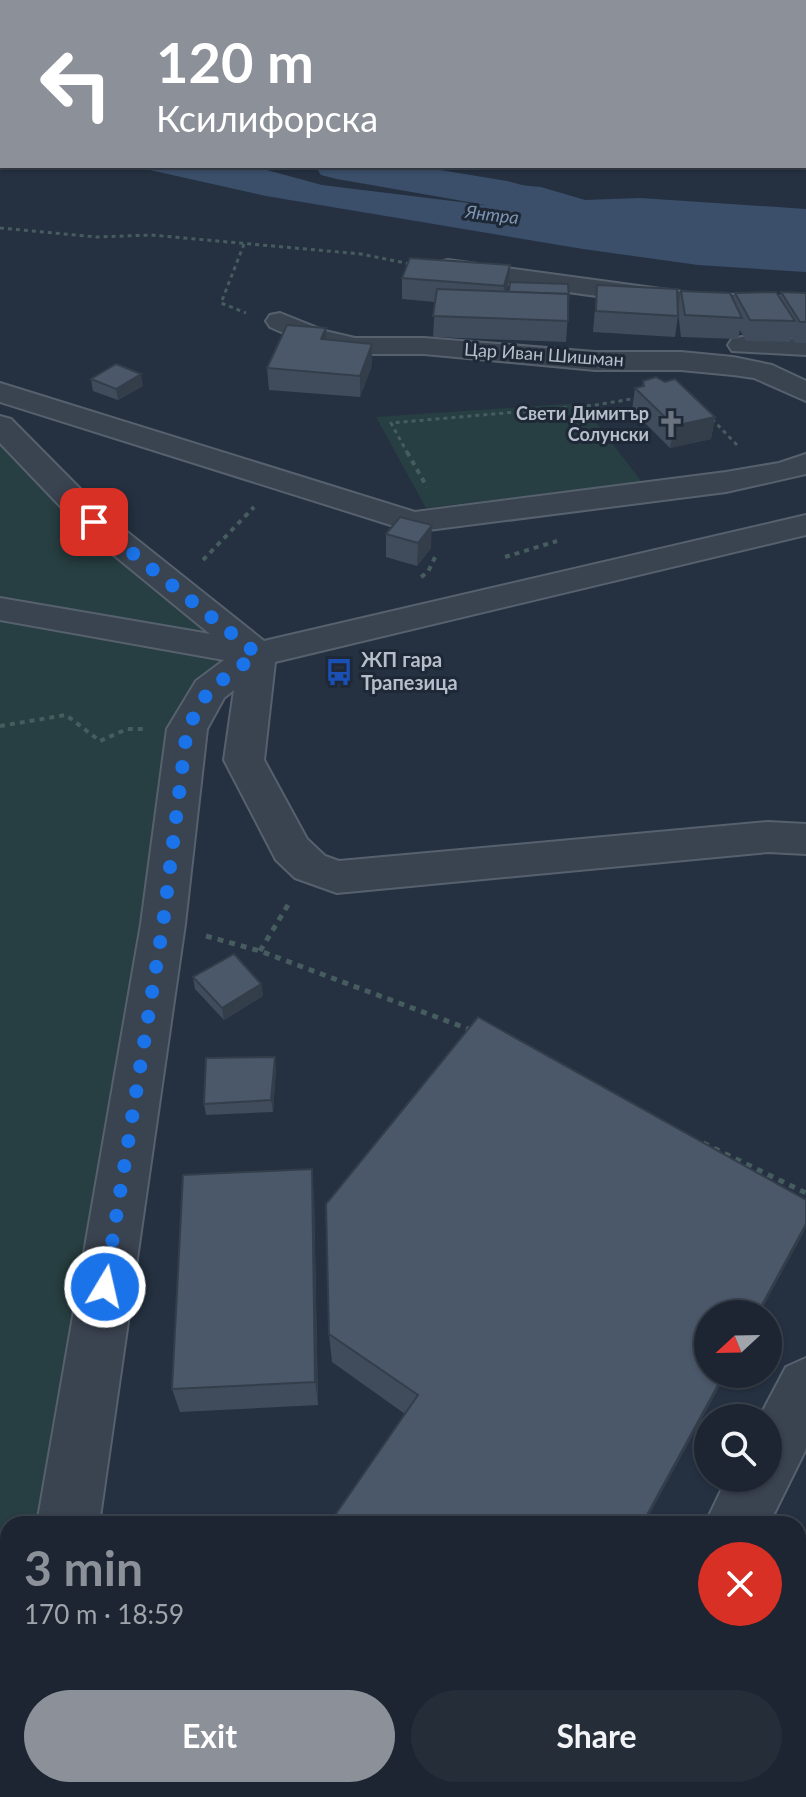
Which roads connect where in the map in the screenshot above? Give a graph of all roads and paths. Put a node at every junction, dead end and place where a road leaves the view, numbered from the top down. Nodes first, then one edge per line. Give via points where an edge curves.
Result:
1 (0, 228) edge
2 (244, 244) junction
3 (410, 264) joint
4 (806, 306) edge
5 (280, 321) joint
6 (742, 345) dead end
7 (806, 347) edge
8 (0, 392) edge
9 (806, 392) edge
10 (641, 398) edge
11 (707, 414) edge
12 (0, 425) edge
13 (735, 441) dead end
14 (806, 463) edge
15 (313, 492) junction
16 (423, 509) junction
17 (806, 525) edge
18 (436, 555) dead end
19 (419, 578) dead end
20 (176, 590) junction
21 (0, 609) edge
22 (257, 654) junction
23 (0, 726) edge
24 (187, 729) junction
25 (806, 839) edge
26 (310, 867) junction
27 (163, 924) junction
28 (260, 951) junction
29 (474, 1031) edge
30 (695, 1139) edge
31 (806, 1193) edge
32 (806, 1387) edge
33 (782, 1434) edge
34 (753, 1492) edge
35 (69, 1516) edge
36 (740, 1516) edge

1 - 2 path
2 - 3 path via 361,254
2 - 5 path via 221,303
3 - 4 street via 690,301
5 - 9 street, Цар Иван Шишман via 355,346 733,366 762,371
6 - 7 street
8 - 15 street
10 - 16 path via 391,423
11 - 13 path
12 - 20 street via 94,522
14 - 16 street via 726,482
15 - 16 street
15 - 20 path via 255,505
17 - 22 street
18 - 19 path
20 - 22 street
21 - 22 street
22 - 24 street via 209,690
22 - 26 street via 244,760 291,849
23 - 24 path via 66,715 100,741 127,729
24 - 27 street
25 - 26 street via 768,837 337,877
26 - 28 path
27 - 28 path
27 - 35 street
28 - 29 path
30 - 31 path
32 - 33 street
34 - 36 street

